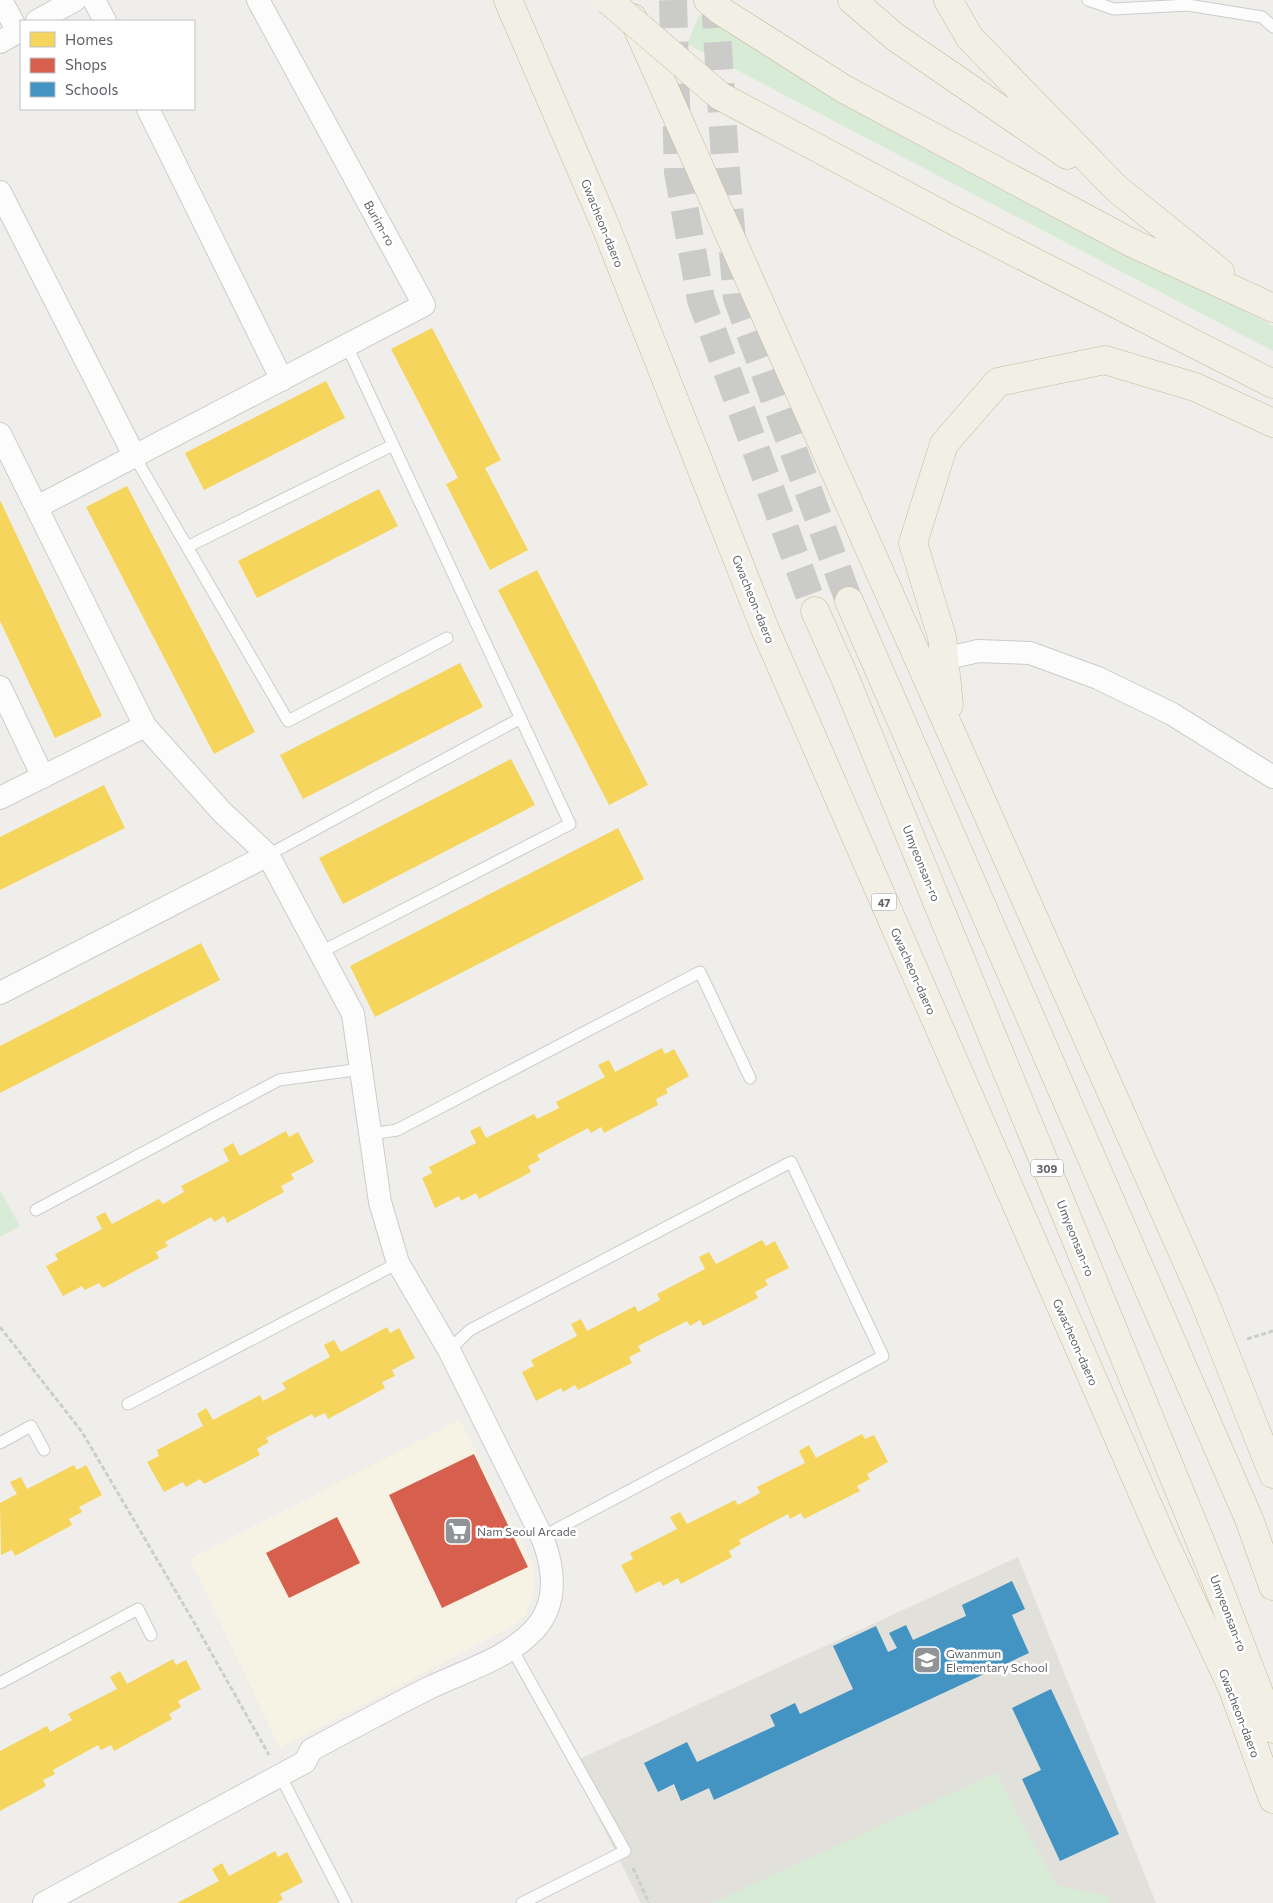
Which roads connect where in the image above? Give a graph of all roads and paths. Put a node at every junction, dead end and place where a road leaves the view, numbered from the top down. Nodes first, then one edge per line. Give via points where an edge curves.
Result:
1 (1, 0) edge
2 (75, 0) edge
3 (94, 0) edge
4 (258, 0) edge
5 (508, 0) edge
6 (608, 0) edge
7 (625, 0) edge
8 (708, 0) edge
9 (852, 0) edge
10 (948, 0) edge
11 (1088, 0) edge
12 (39, 20) edge
13 (104, 20) edge
14 (1273, 27) edge
15 (19, 31) edge
16 (148, 110) edge
17 (1116, 188) junction
18 (0, 192) edge
19 (1264, 304) edge
20 (346, 346) junction
21 (282, 380) junction
22 (1273, 384) edge
23 (1273, 423) edge
24 (0, 434) edge
25 (393, 445) junction
26 (135, 457) junction
27 (37, 507) junction
28 (187, 548) junction
29 (849, 601) tunnel mouth
30 (815, 611) tunnel mouth
31 (448, 638) dead end
32 (944, 659) junction
33 (0, 687) edge
34 (520, 718) junction
35 (145, 726) junction
36 (952, 731) junction
37 (43, 776) junction
38 (1273, 778) edge
39 (0, 798) edge
40 (268, 855) junction
41 (321, 952) junction
42 (0, 993) edge
43 (362, 1069) junction
44 (750, 1078) dead end
45 (371, 1134) junction
46 (36, 1210) dead end
47 (398, 1263) junction
48 (0, 1327) edge
49 (449, 1350) junction
50 (128, 1404) dead end
51 (0, 1443) edge
52 (44, 1450) dead end
53 (1273, 1474) edge
54 (542, 1537) junction
55 (1273, 1586) edge
56 (152, 1635) dead end
57 (512, 1649) junction
58 (0, 1683) edge
59 (1273, 1729) edge
60 (280, 1775) junction
61 (1273, 1799) edge
62 (625, 1851) junction
63 (44, 1903) edge
64 (346, 1903) edge
65 (522, 1903) edge
66 (649, 1903) edge

1 - 15 street
2 - 12 street
3 - 13 street
4 - 20 street, Burim-ro via 424,305
5 - 61 highway, Gwacheon-daero / 47 via 603,220 765,629 1164,1542 1232,1687
6 - 22 highway, bridge via 720,96
7 - 36 highway
8 - 19 highway via 844,89 1130,242
9 - 17 highway via 896,37
10 - 17 highway via 970,38
11 - 14 lane via 1114,9 1188,5 1262,17
16 - 21 street
17 - 19 highway
18 - 26 street
20 - 21 street, Burim-ro
20 - 25 lane
21 - 26 street, Burim-ro
23 - 32 highway via 1195,387 1105,360 998,382 944,444 913,543 942,636
24 - 27 street
25 - 28 lane
25 - 34 lane
26 - 27 street, Burim-ro
26 - 28 lane
27 - 35 street
28 - 31 lane via 288,721
29 - 55 highway via 1241,1501
30 - 59 highway, Umyeonsan-ro / 309 via 1210,1565
32 - 36 highway
32 - 38 street via 978,651 1030,653 1098,678 1172,714
33 - 37 street
34 - 40 lane
34 - 41 lane via 570,824
35 - 37 street
35 - 40 street via 222,812
36 - 53 highway via 1204,1300
37 - 39 street
40 - 41 street
40 - 42 street
41 - 43 street via 353,1014
43 - 45 street
43 - 46 lane via 279,1080
44 - 45 lane via 700,972 397,1130
45 - 47 street via 380,1202
47 - 49 street
47 - 50 lane
48 - 60 path via 82,1432
49 - 54 street
49 - 54 lane via 470,1330 791,1162 883,1356
51 - 52 lane via 31,1426
54 - 57 street via 550,1560 553,1588 535,1629
56 - 58 lane via 138,1609
57 - 60 street via 428,1688 311,1750 305,1762
57 - 62 lane
60 - 63 street
60 - 64 lane
62 - 65 lane
62 - 66 path

